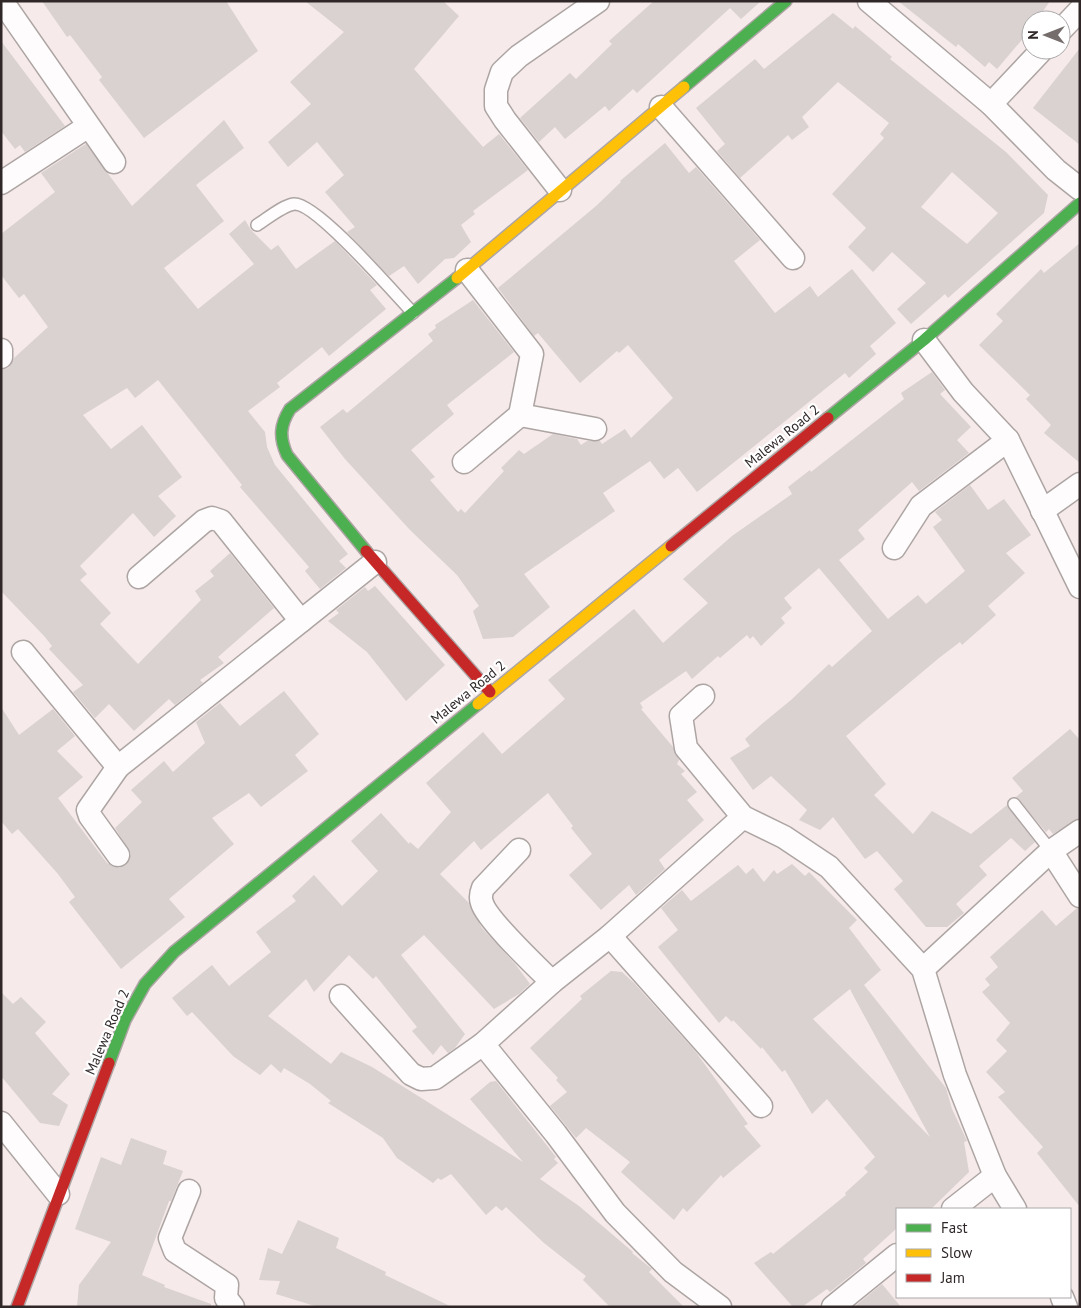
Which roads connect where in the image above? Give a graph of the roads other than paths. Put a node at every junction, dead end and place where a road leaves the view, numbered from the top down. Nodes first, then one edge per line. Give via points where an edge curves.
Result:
1 (2, 1) edge
2 (598, 1) edge
3 (786, 1) edge
4 (869, 1) edge
5 (1080, 10) edge
6 (1071, 19) edge
7 (1033, 60) edge
8 (991, 104) junction
9 (661, 107) junction
10 (87, 127) junction
11 (114, 162) dead end
12 (1, 183) edge
13 (1080, 189) edge
14 (560, 190) junction
15 (1080, 203) edge
16 (257, 225) dead end
17 (793, 258) dead end
18 (467, 270) junction
19 (413, 313) junction
20 (924, 340) junction
21 (1, 350) edge
22 (1, 357) edge
23 (520, 415) junction
24 (595, 429) dead end
25 (1008, 440) junction
26 (464, 462) dead end
27 (1080, 484) edge
28 (1042, 511) junction
29 (894, 548) dead end
30 (375, 562) junction
31 (139, 577) dead end
32 (1080, 586) edge
33 (301, 621) junction
34 (23, 652) dead end
35 (490, 692) junction
36 (703, 696) dead end
37 (118, 767) junction
38 (1014, 804) dead end
39 (743, 817) junction
40 (1080, 831) edge
41 (519, 850) dead end
42 (1051, 851) junction
43 (118, 855) dead end
44 (1080, 896) edge
45 (610, 936) junction
46 (923, 969) junction
47 (552, 982) junction
48 (341, 996) dead end
49 (483, 1044) junction
50 (761, 1106) dead end
51 (1, 1123) edge
52 (994, 1176) junction
53 (189, 1191) dead end
54 (58, 1194) junction
55 (954, 1208) edge
56 (1014, 1208) edge
57 (896, 1256) edge
58 (17, 1307) edge
59 (233, 1307) edge
60 (720, 1307) edge
61 (833, 1307) edge

1 - 10 street
2 - 14 street via 519,56 502,72 496,90 496,106
3 - 9 main road
4 - 8 street
5 - 6 street
7 - 8 street
8 - 13 street via 1056,170
9 - 14 main road
9 - 17 street
10 - 11 street
10 - 12 street
14 - 18 main road
15 - 20 main road, Malewa Road 2
16 - 19 lane via 286,207 296,204 306,207 352,246
18 - 19 main road
18 - 23 street via 532,354
19 - 30 main road via 312,390 290,409 281,422 280,440 287,455
20 - 25 street via 963,392
20 - 35 main road, Malewa Road 2
21 - 22 street
23 - 24 street
23 - 26 street
25 - 28 street
25 - 29 street via 921,506
27 - 28 street
28 - 32 street
30 - 33 street
30 - 35 main road
31 - 33 street via 204,521 212,518 221,521
33 - 37 street
34 - 37 street
35 - 54 main road, Malewa Road 2 via 174,952 145,984 125,1020
36 - 39 street via 681,716 686,748
37 - 43 street via 88,810
38 - 42 lane
39 - 45 street
39 - 46 street via 784,837 829,866
40 - 42 street
41 - 47 street via 483,888 480,896 493,920
42 - 44 street
42 - 46 street
45 - 47 street
45 - 50 street
46 - 52 street via 955,1075
47 - 49 street
48 - 49 street via 411,1074 421,1079 435,1078
49 - 60 street via 615,1213 673,1272
51 - 54 street
52 - 55 street
52 - 56 street
53 - 59 street via 170,1238 174,1250 227,1286 226,1298
54 - 58 main road, Malewa Road 2
57 - 61 street

